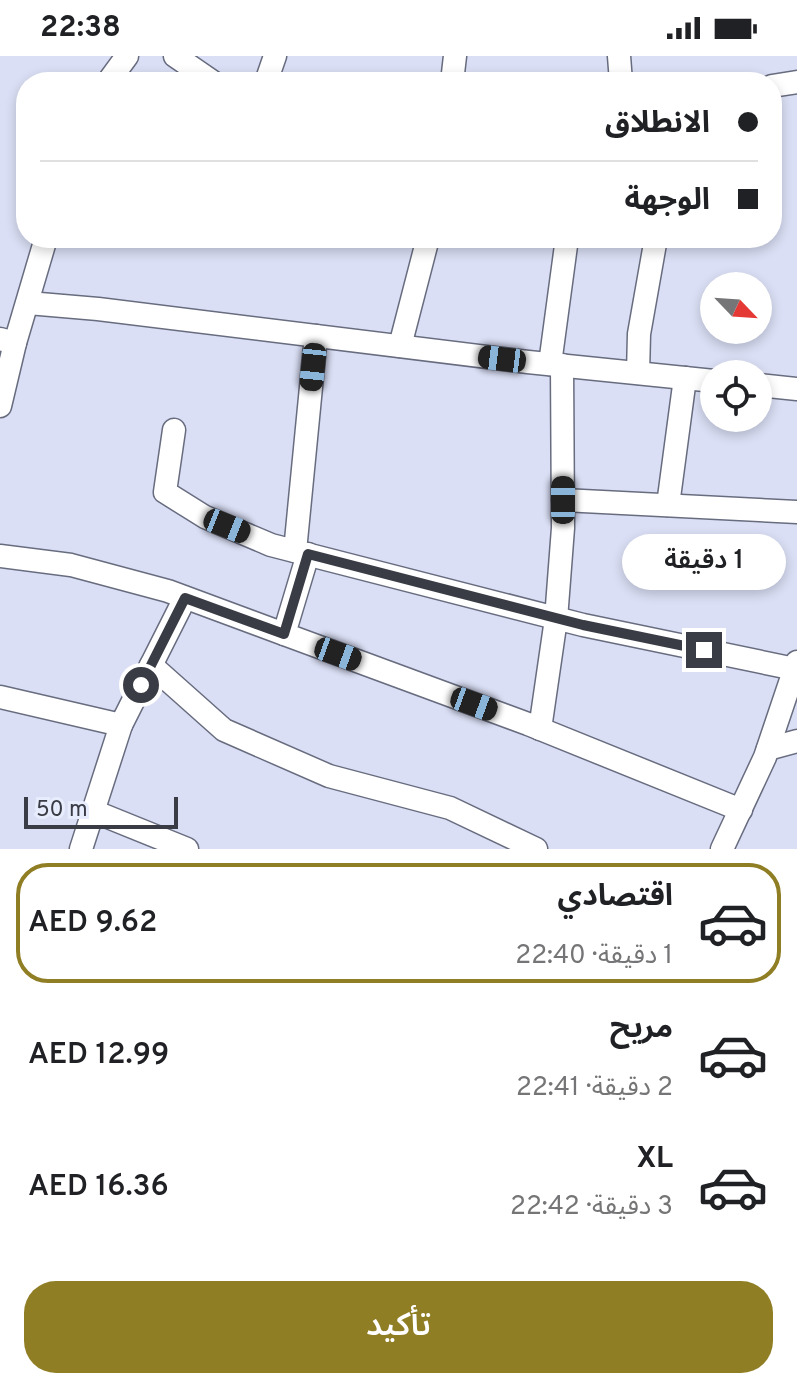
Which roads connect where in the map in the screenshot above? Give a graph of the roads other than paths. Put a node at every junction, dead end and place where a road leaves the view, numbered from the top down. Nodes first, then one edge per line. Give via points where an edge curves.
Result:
1 (175, 56) edge
2 (198, 72) edge
3 (43, 248) edge
4 (425, 248) edge
5 (566, 248) edge
6 (654, 248) edge
7 (28, 303) junction
8 (316, 336) junction
9 (8, 341) edge
10 (400, 346) junction
11 (556, 365) junction
12 (638, 373) junction
13 (685, 378) junction
14 (700, 380) edge
15 (772, 386) edge
16 (797, 389) edge
17 (0, 406) edge
18 (174, 430) dead end
19 (563, 500) junction
20 (668, 505) junction
21 (797, 512) edge
22 (302, 553) junction
23 (0, 556) edge
24 (185, 598) junction
25 (556, 619) junction
26 (284, 634) junction
27 (151, 665) junction
28 (796, 666) edge
29 (0, 697) edge
30 (121, 725) junction
31 (540, 729) junction
32 (797, 741) edge
33 (768, 749) junction
34 (741, 810) junction
35 (93, 811) junction
36 (81, 849) edge
37 (187, 849) edge
38 (536, 849) edge
39 (722, 849) edge

1 - 2 street
3 - 7 street
4 - 10 street
5 - 11 street
6 - 12 street via 639,334
7 - 8 street
7 - 9 street
8 - 10 street
8 - 22 street
9 - 17 street
10 - 11 street
11 - 12 street
11 - 19 street
12 - 13 street
13 - 14 street
13 - 20 street
15 - 16 street
18 - 22 street via 165,492 205,517
19 - 20 street
19 - 25 street
20 - 21 street
22 - 25 street
22 - 26 street
23 - 24 street via 71,565
24 - 26 street
24 - 27 street
25 - 28 street
25 - 31 street
26 - 31 street
27 - 30 street
27 - 38 street via 224,730 329,776 450,808
28 - 33 street
29 - 30 street
30 - 35 street
31 - 34 street
32 - 33 street
33 - 34 street
34 - 39 street
35 - 36 street
35 - 37 street

